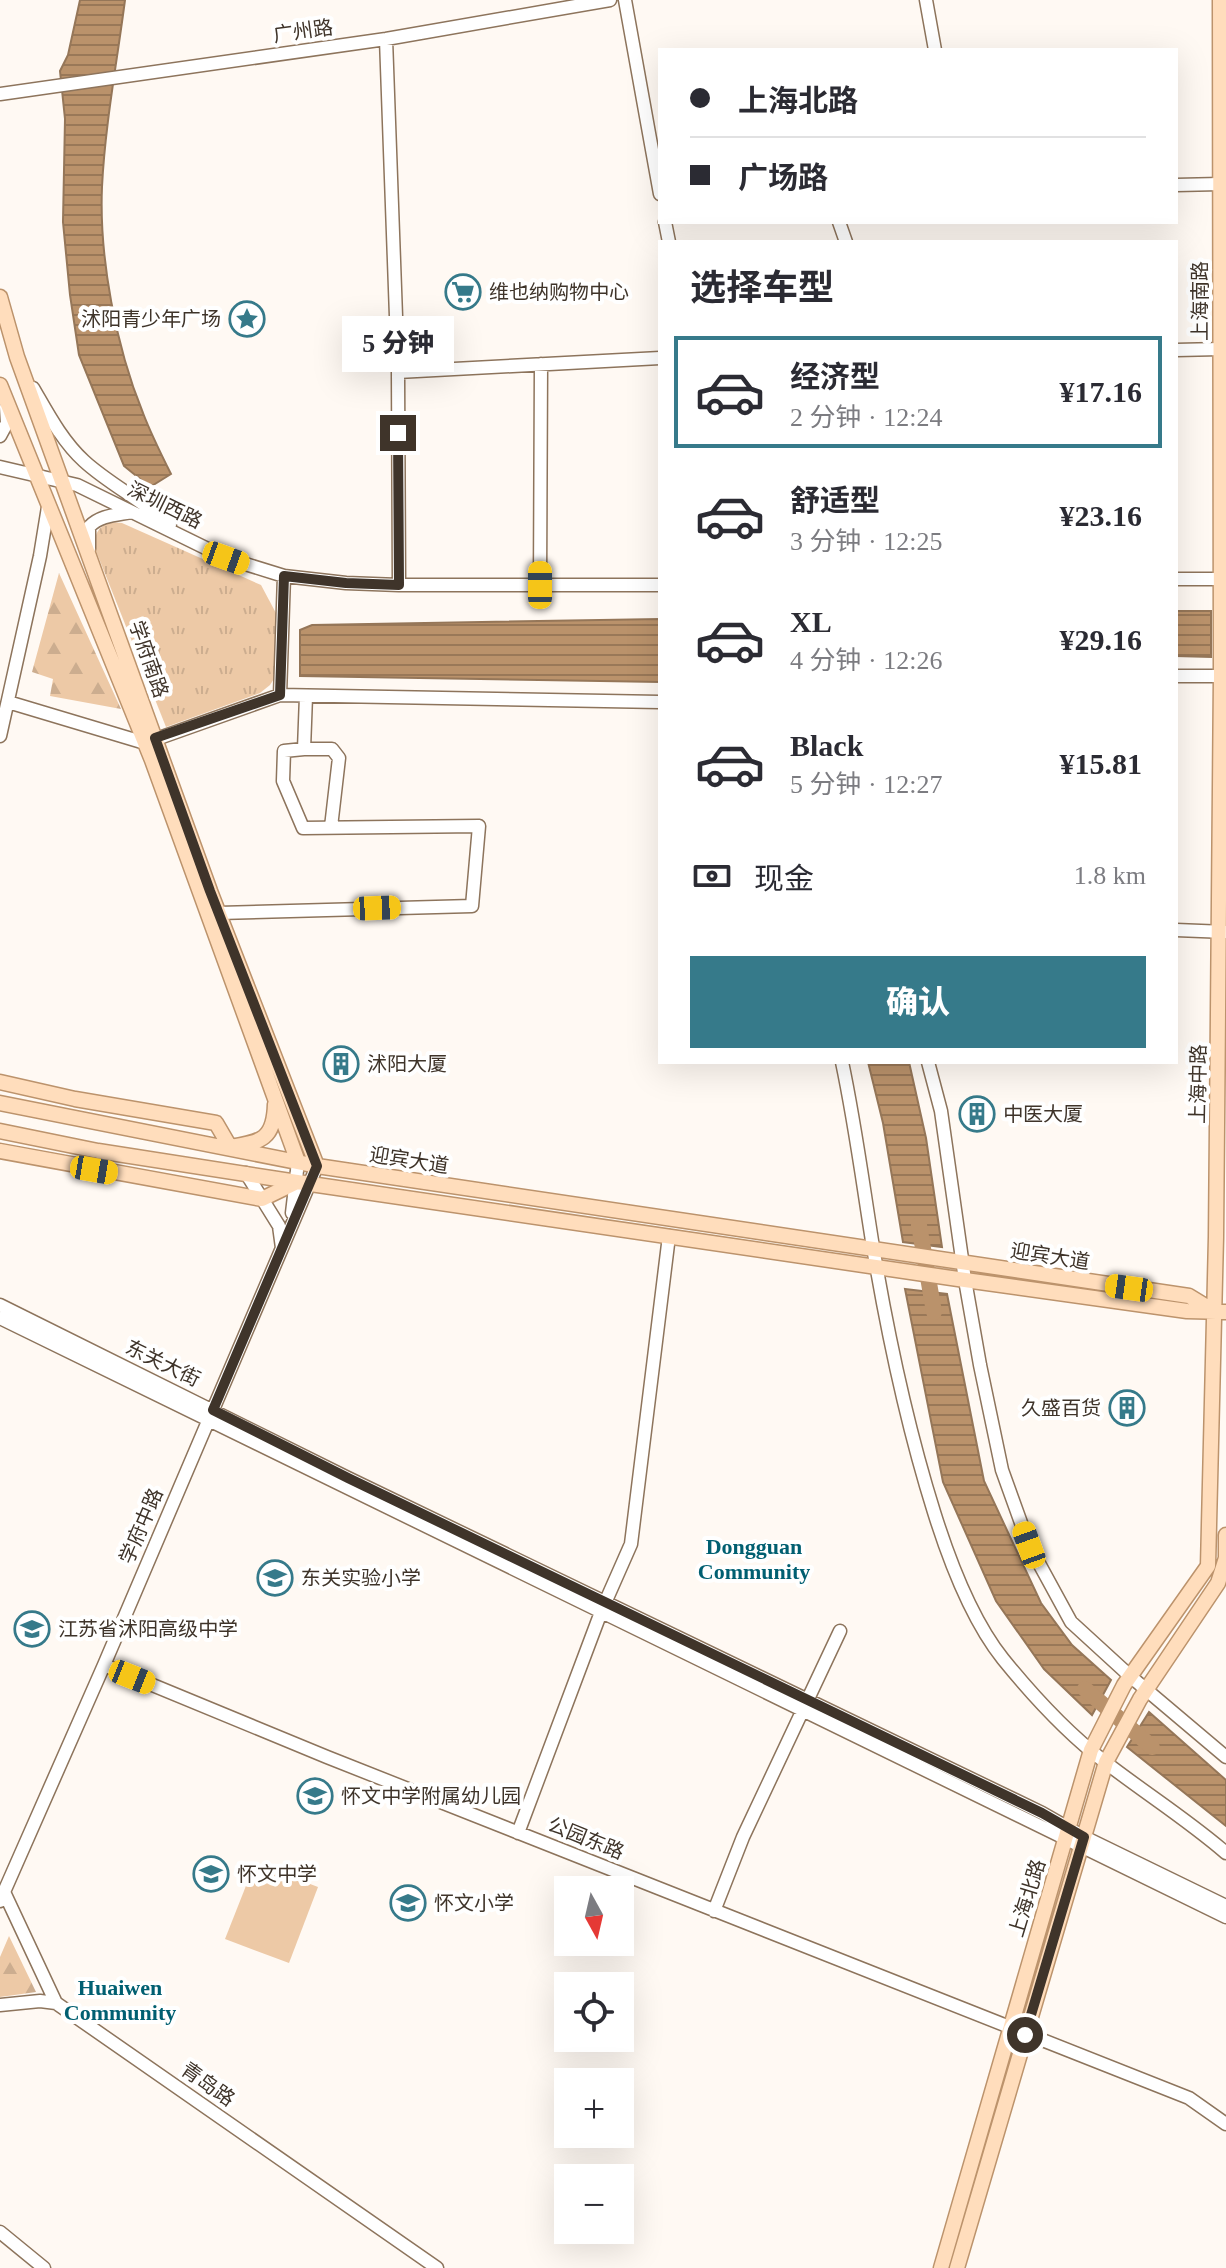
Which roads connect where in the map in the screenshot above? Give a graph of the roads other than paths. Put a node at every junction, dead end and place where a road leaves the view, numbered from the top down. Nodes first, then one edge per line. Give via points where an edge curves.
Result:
1 (610, 0) edge
2 (625, 0) edge
3 (926, 0) edge
4 (1220, 0) edge
5 (386, 39) junction
6 (935, 48) edge
7 (0, 94) edge
8 (658, 183) edge
9 (1220, 184) junction
10 (1178, 185) edge
11 (0, 297) edge
12 (1220, 349) junction
13 (1178, 350) edge
14 (658, 358) edge
15 (541, 364) junction
16 (21, 367) junction
17 (398, 372) junction
18 (2, 391) edge
19 (0, 436) edge
20 (0, 467) edge
21 (35, 474) junction
22 (62, 480) junction
23 (48, 507) junction
24 (132, 512) junction
25 (181, 536) junction
26 (89, 549) junction
27 (284, 576) junction
28 (1178, 579) edge
29 (1224, 579) edge
30 (399, 585) junction
31 (540, 585) junction
32 (658, 585) edge
33 (1221, 603) joint
34 (1223, 674) edge
35 (1178, 676) edge
36 (280, 695) junction
37 (306, 696) junction
38 (8, 702) junction
39 (658, 702) edge
40 (0, 736) edge
41 (150, 741) junction
42 (304, 749) junction
43 (331, 827) junction
44 (219, 913) junction
45 (1178, 930) edge
46 (1223, 932) edge
47 (842, 1064) edge
48 (929, 1064) edge
49 (0, 1082) edge
50 (275, 1096) junction
51 (0, 1103) edge
52 (0, 1131) edge
53 (230, 1147) junction
54 (0, 1151) edge
55 (298, 1162) junction
56 (317, 1166) junction
57 (246, 1173) junction
58 (304, 1183) junction
59 (262, 1199) junction
60 (669, 1236) junction
61 (874, 1249) junction
62 (283, 1251) junction
63 (956, 1261) junction
64 (877, 1267) junction
65 (958, 1279) junction
66 (0, 1305) edge
67 (1219, 1312) edge
68 (0, 1318) edge
69 (211, 1415) junction
70 (1226, 1535) edge
71 (1208, 1566) junction
72 (1222, 1584) edge
73 (603, 1607) junction
74 (840, 1631) dead end
75 (104, 1665) junction
76 (1127, 1681) junction
77 (1143, 1694) junction
78 (806, 1704) junction
79 (1093, 1744) junction
80 (1226, 1757) edge
81 (1108, 1758) junction
82 (518, 1833) junction
83 (1067, 1833) junction
84 (1082, 1842) junction
85 (1226, 1853) edge
86 (2, 1896) edge
87 (1226, 1906) edge
88 (714, 1911) junction
89 (1226, 1917) edge
90 (56, 2003) junction
91 (0, 2005) edge
92 (1009, 2029) junction
93 (1025, 2035) junction
94 (1226, 2124) edge
95 (0, 2232) edge
96 (44, 2268) edge
97 (437, 2268) edge
98 (941, 2268) edge
99 (957, 2268) edge

1 - 5 street, 广州路
2 - 8 street
3 - 6 street
4 - 9 main road, 上海南路
5 - 7 street, 广州路
5 - 17 street
9 - 10 street
9 - 12 main road, 上海南路
11 - 16 main road, 学府南路
12 - 13 street
12 - 29 main road, 上海南路
14 - 15 street
15 - 17 street
15 - 31 street
16 - 22 main road, 学府南路
16 - 25 street via 82,460
17 - 30 street
18 - 19 street via 7,423
18 - 21 main road, 学府南路
20 - 21 street, 深圳西路
21 - 22 street, 深圳西路
21 - 23 main road, 学府南路
22 - 24 street, 深圳西路
22 - 26 main road, 学府南路
23 - 38 street
23 - 41 main road, 学府南路
24 - 25 street, 深圳西路
24 - 26 street via 94,522 89,527
25 - 27 street, 深圳西路 via 226,558
26 - 41 main road, 学府南路
27 - 30 street, 深圳西路
27 - 36 street
28 - 29 street
29 - 33 main road, 上海南路
30 - 31 street, 深圳西路
31 - 32 street, 深圳西路
33 - 34 main road, 上海中路
34 - 35 street
34 - 46 main road, 上海中路
36 - 37 street
36 - 41 street
37 - 39 street
37 - 42 street
38 - 40 street
38 - 41 street
41 - 44 main road, 学府南路
41 - 50 main road, 学府南路
42 - 43 street via 332,749 339,758
42 - 43 street via 284,751 283,781 303,828
43 - 44 street via 479,826 472,906
44 - 56 main road, 学府南路
45 - 46 street
46 - 67 main road, 上海中路
47 - 61 street
48 - 63 street via 941,1111
49 - 53 main road via 216,1123
50 - 53 main road via 274,1124 265,1139
50 - 55 main road, 学府南路
51 - 53 main road, 迎宾大道
52 - 57 main road, 迎宾大道
53 - 55 main road, 迎宾大道
54 - 59 main road
55 - 56 main road, 迎宾大道
55 - 58 street
56 - 58 street
56 - 61 main road, 迎宾大道
57 - 58 main road, 迎宾大道
57 - 59 street
58 - 59 main road
58 - 60 main road, 迎宾大道
58 - 62 street, 学府中路
59 - 62 street via 279,1226
60 - 64 main road, 迎宾大道
60 - 73 street via 632,1538
61 - 63 main road, 迎宾大道
61 - 64 street
62 - 69 street, 学府中路
63 - 65 street
63 - 67 main road, 迎宾大道 via 1189,1296
64 - 65 main road, 迎宾大道
64 - 79 street via 913,1440 946,1548 973,1608 1001,1656 1041,1703
65 - 67 main road, 迎宾大道
65 - 76 street via 1002,1470 1029,1545 1071,1622
66 - 69 street, 东关大街
67 - 71 main road, 上海中路
68 - 69 street, 东关大街
69 - 73 street, 东关大街
69 - 75 street, 学府中路
70 - 72 main road
71 - 72 street
71 - 76 main road, 上海北路
72 - 77 main road, 上海北路
73 - 78 street, 东关大街
73 - 82 street
74 - 78 street
75 - 82 street, 公园东路
75 - 86 street, 学府中路
76 - 77 street
76 - 79 main road, 上海北路
77 - 80 street
77 - 81 main road, 上海北路
78 - 83 street, 东关大街
78 - 88 street
79 - 81 street
79 - 83 main road, 上海北路
81 - 84 main road, 上海北路
81 - 85 street
82 - 88 street, 公园东路
83 - 84 street, 东关大街
83 - 92 main road, 上海北路
84 - 87 street
84 - 89 street
84 - 93 main road, 上海北路
86 - 90 street
88 - 92 street, 公园东路
90 - 91 street
90 - 97 street, 青岛路
92 - 93 street, 公园东路
92 - 98 main road, 上海北路
93 - 94 street, 公园东路 via 1189,2098
93 - 99 main road, 上海北路
95 - 96 street

